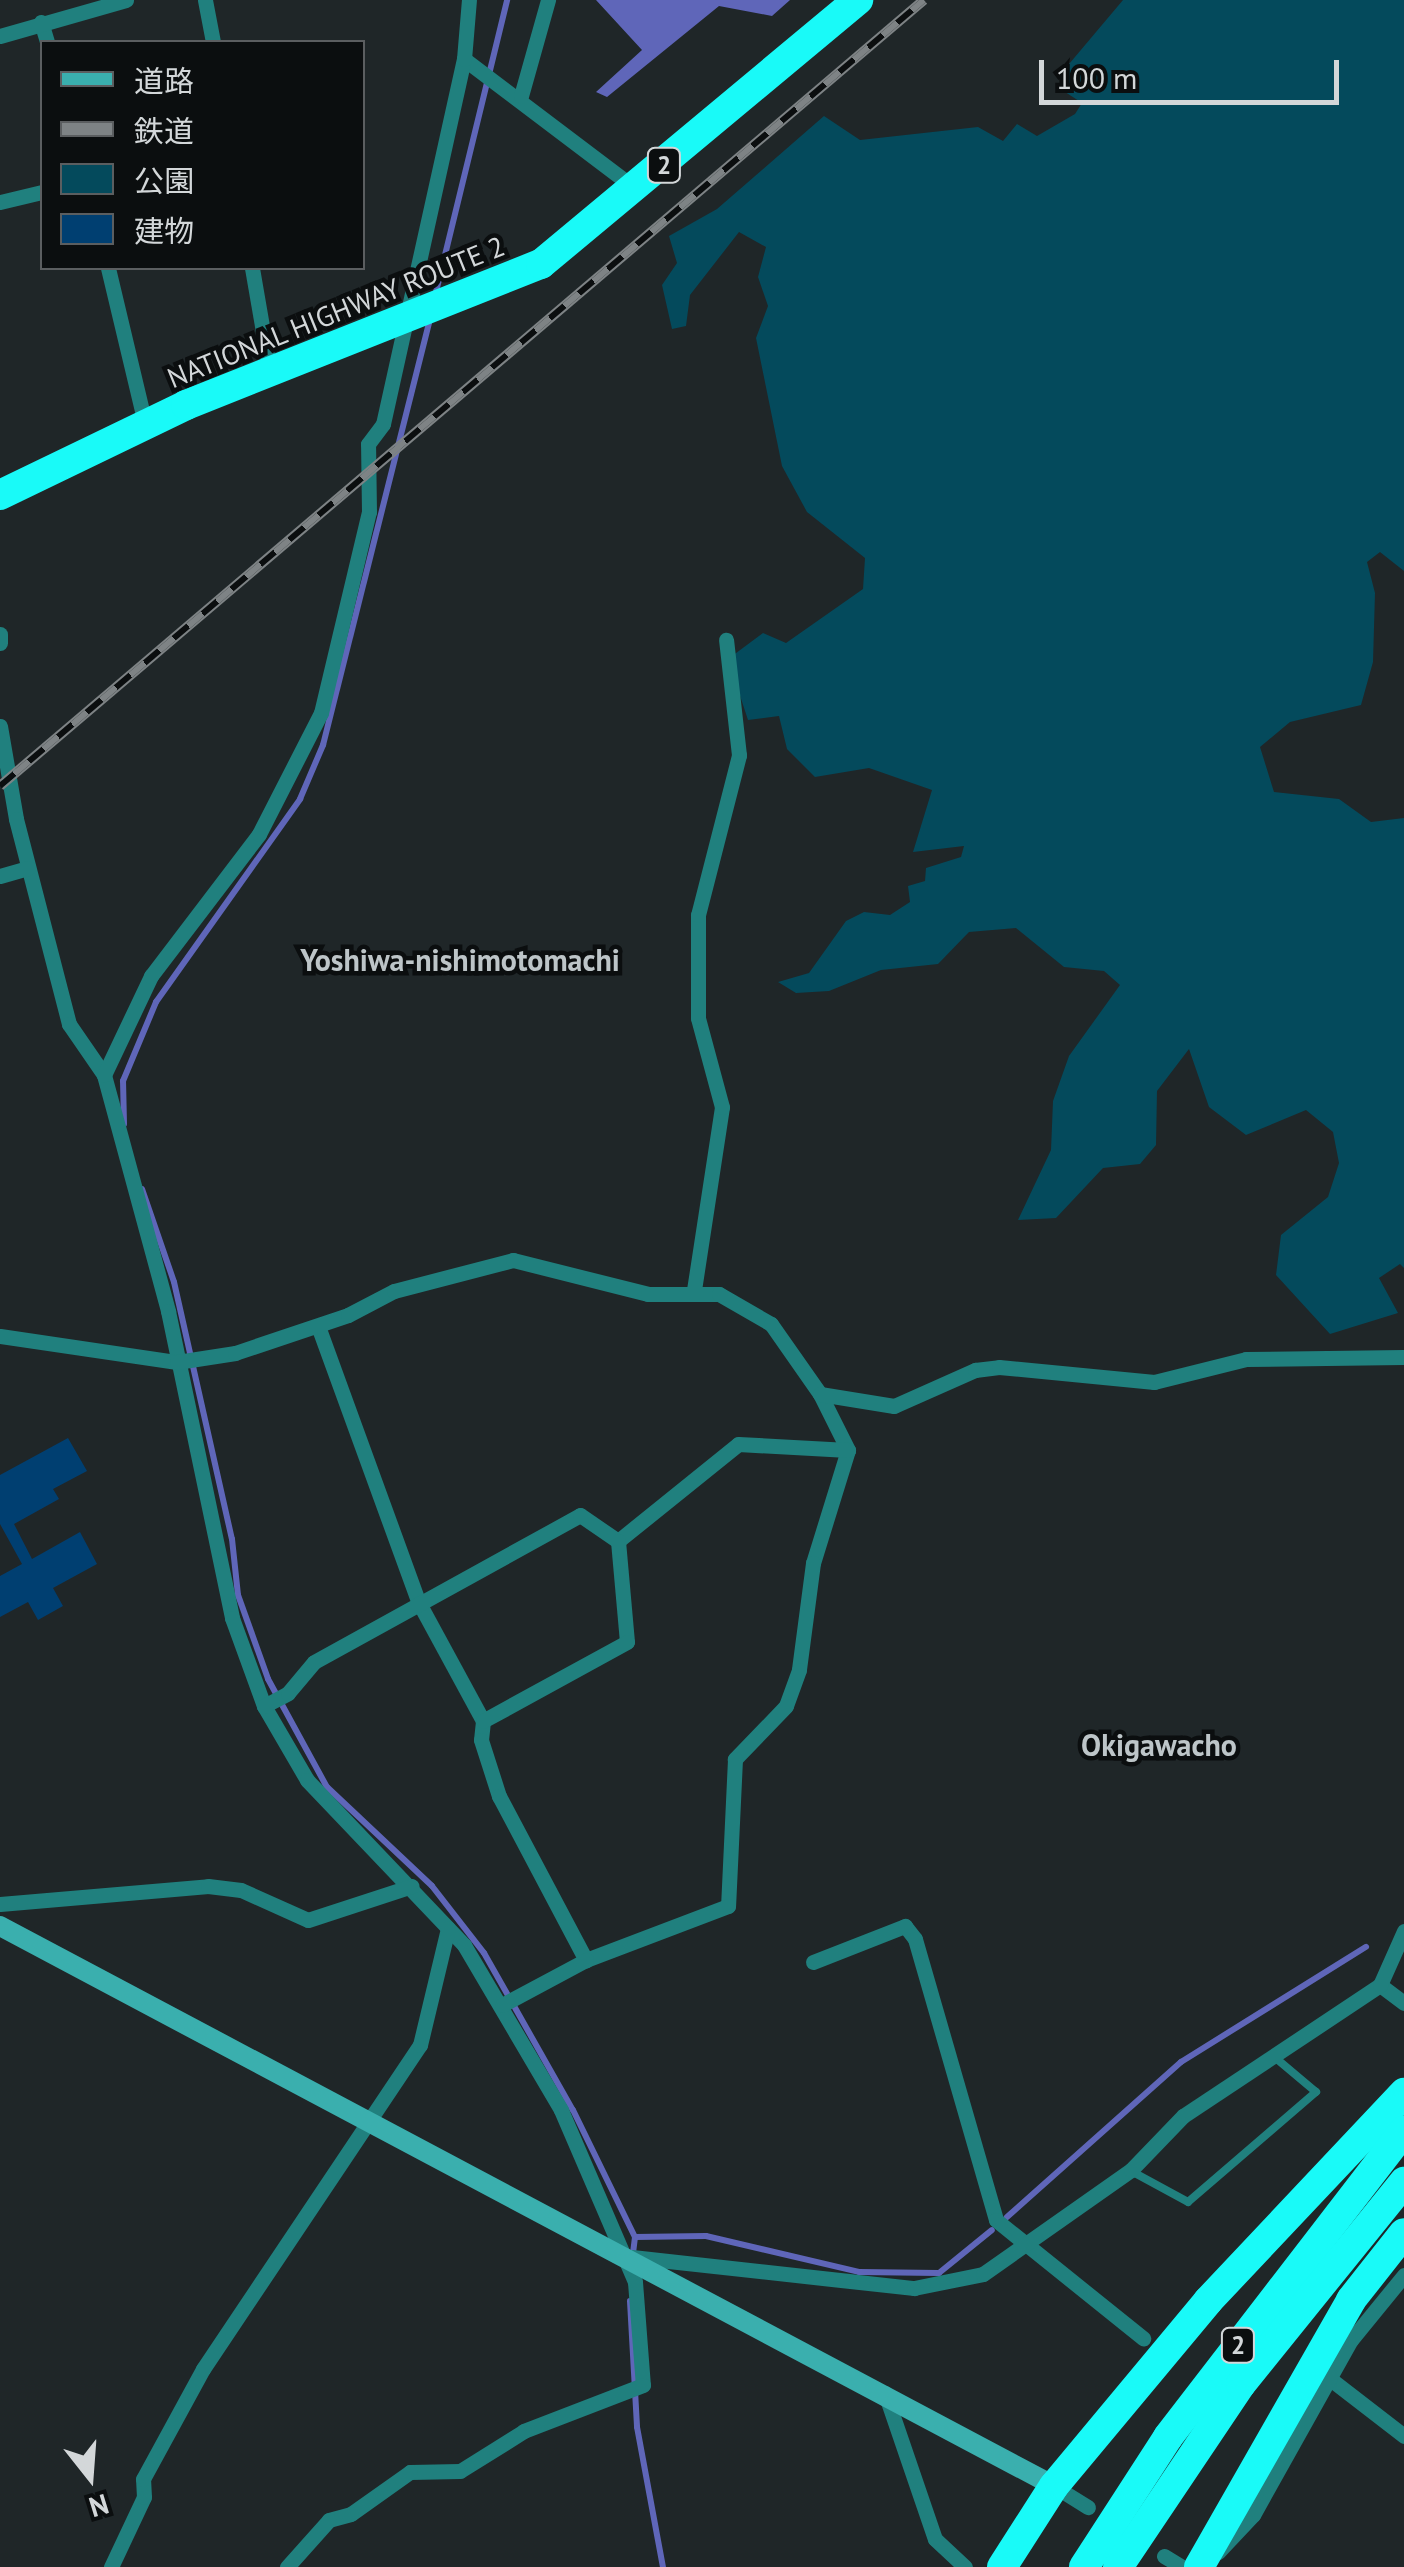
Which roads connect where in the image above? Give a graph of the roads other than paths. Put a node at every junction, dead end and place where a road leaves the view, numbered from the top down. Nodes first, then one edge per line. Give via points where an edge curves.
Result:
1 (126, 0) edge
2 (205, 0) edge
3 (470, 0) edge
4 (548, 0) edge
5 (858, 0) edge
6 (41, 22) junction
7 (0, 36) edge
8 (46, 40) edge
9 (213, 40) edge
10 (471, 63) junction
11 (514, 93) junction
12 (636, 189) junction
13 (40, 192) edge
14 (0, 202) edge
15 (108, 270) edge
16 (252, 270) edge
17 (411, 317) junction
18 (270, 372) junction
19 (145, 423) junction
20 (0, 495) edge
21 (0, 634) edge
22 (726, 640) dead end
23 (0, 643) edge
24 (0, 726) edge
25 (28, 868) junction
26 (0, 876) edge
27 (104, 1075) junction
28 (694, 1290) junction
29 (318, 1326) junction
30 (0, 1336) edge
31 (1404, 1357) edge
32 (178, 1362) junction
33 (820, 1394) junction
34 (848, 1450) junction
35 (618, 1541) junction
36 (419, 1604) junction
37 (264, 1706) junction
38 (483, 1721) junction
39 (412, 1886) junction
40 (0, 1904) edge
41 (0, 1926) edge
42 (448, 1928) junction
43 (1404, 1932) edge
44 (586, 1960) junction
45 (813, 1962) dead end
46 (1380, 1985) junction
47 (1404, 2003) edge
48 (502, 2005) junction
49 (1272, 2055) junction
50 (1404, 2093) edge
51 (373, 2118) junction
52 (1404, 2130) edge
53 (1130, 2170) junction
54 (1404, 2182) edge
55 (1404, 2233) edge
56 (1027, 2244) junction
57 (623, 2256) junction
58 (661, 2269) junction
59 (1404, 2275) edge
60 (1143, 2338) dead end
61 (1329, 2378) junction
62 (885, 2393) junction
63 (1404, 2436) edge
64 (1054, 2486) junction
65 (1088, 2508) dead end
66 (1164, 2556) dead end
67 (111, 2567) edge
68 (287, 2567) edge
69 (965, 2567) edge
70 (1002, 2567) edge
71 (1084, 2567) edge
72 (1118, 2567) edge
73 (1182, 2567) edge
74 (1200, 2567) edge

1 - 6 street
2 - 9 street
3 - 10 street
4 - 11 street
5 - 12 highway, NATIONAL HIGHWAY ROUTE 2 / 2
6 - 7 street
6 - 8 street
10 - 11 street
10 - 17 street
11 - 12 street
12 - 17 highway, NATIONAL HIGHWAY ROUTE 2 / 2 via 557,254
13 - 14 street
15 - 19 street
16 - 18 street
17 - 18 highway, NATIONAL HIGHWAY ROUTE 2 / 2
17 - 27 street via 383,424 368,444 369,512 320,713 258,834 151,976
18 - 19 highway, NATIONAL HIGHWAY ROUTE 2 / 2
19 - 20 highway, NATIONAL HIGHWAY ROUTE 2 / 2
21 - 23 street
22 - 28 street via 739,755 698,915 698,1018 722,1107
24 - 25 street
25 - 26 street
25 - 27 street via 69,1024
27 - 32 street
28 - 29 street via 648,1294 513,1260 489,1262 394,1291
28 - 33 street via 719,1294 771,1324
29 - 32 street via 235,1353
29 - 36 street
30 - 32 street
31 - 33 street via 1246,1360 1154,1382 999,1367 975,1370 894,1406
32 - 37 street via 232,1618
33 - 34 street
34 - 35 street via 738,1444
34 - 44 street via 813,1562 798,1670 786,1706 735,1759 728,1906
35 - 36 street via 580,1515
35 - 38 street via 627,1642
36 - 37 street via 314,1662 288,1693
36 - 38 street
37 - 39 street via 307,1780
38 - 44 street via 499,1796
39 - 40 street via 308,1920 241,1890 208,1886
39 - 42 street
41 - 51 street
42 - 48 street
42 - 51 street via 420,2045
43 - 46 street
44 - 48 street
45 - 56 street via 882,1930 905,1926 916,1939 996,2220
46 - 47 street
46 - 49 street
48 - 57 street via 594,2177
49 - 53 street via 1183,2116
49 - 53 lane via 1316,2092 1188,2202
50 - 64 highway via 1208,2301
51 - 57 street
51 - 67 street via 203,2368 144,2478 144,2497
52 - 71 highway, 2 via 1168,2437
53 - 56 street
54 - 72 highway, 2 via 1241,2384
55 - 74 highway via 1351,2300
56 - 58 street via 964,2282 914,2288
56 - 60 street
57 - 58 street
57 - 68 street via 635,2282 643,2384 524,2431 460,2471 410,2472 351,2514 329,2520
58 - 62 street
59 - 61 street
61 - 63 street
61 - 74 street via 1253,2515
62 - 64 street
62 - 69 street via 935,2540
64 - 65 street
64 - 70 highway
66 - 73 street

